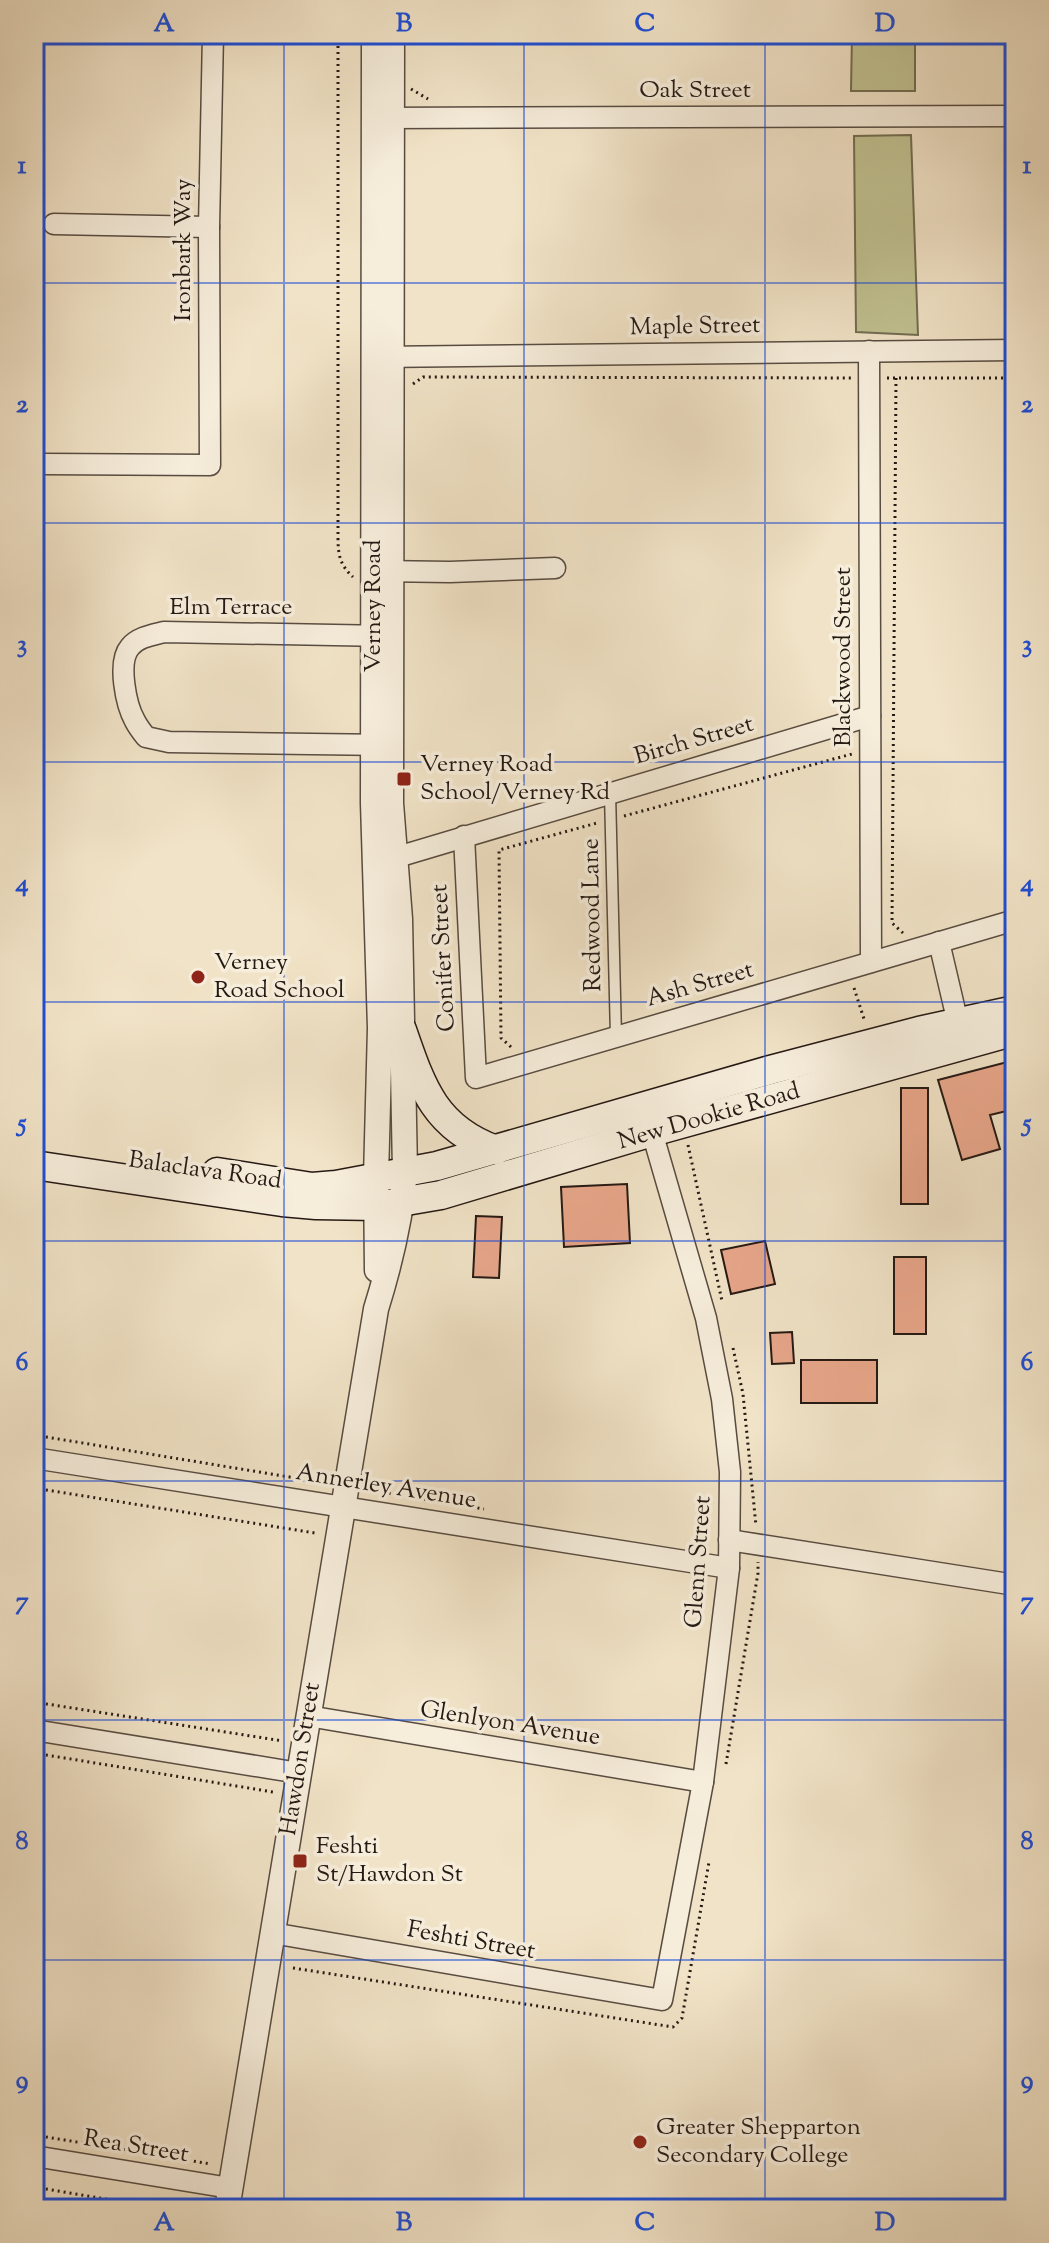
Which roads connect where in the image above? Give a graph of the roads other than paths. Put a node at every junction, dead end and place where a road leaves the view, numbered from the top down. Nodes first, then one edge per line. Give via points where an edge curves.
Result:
1 (213, 34) edge
2 (374, 34) edge
3 (392, 34) edge
4 (1015, 116) edge
5 (384, 118) junction
6 (54, 224) dead end
7 (209, 227) junction
8 (1015, 350) edge
9 (869, 351) junction
10 (384, 357) junction
11 (43, 464) dead end
12 (555, 568) dead end
13 (380, 579) junction
14 (383, 636) junction
15 (870, 716) junction
16 (383, 745) junction
17 (610, 793) junction
18 (464, 836) junction
19 (394, 858) junction
20 (1015, 920) edge
21 (939, 942) junction
22 (871, 962) junction
23 (1015, 1010) edge
24 (402, 1030) junction
25 (1015, 1031) edge
26 (960, 1034) junction
27 (616, 1037) junction
28 (476, 1078) joint
29 (652, 1132) junction
30 (34, 1145) edge
31 (496, 1150) junction
32 (34, 1165) edge
33 (405, 1171) junction
34 (376, 1177) junction
35 (390, 1204) junction
36 (34, 1458) edge
37 (345, 1497) junction
38 (729, 1540) junction
39 (729, 1568) junction
40 (1009, 1584) dead end
41 (308, 1716) junction
42 (34, 1730) edge
43 (299, 1773) junction
44 (703, 1782) junction
45 (272, 1933) junction
46 (662, 2000) joint
47 (34, 2156) edge
48 (228, 2198) edge

1 - 7 street, Ironbark Way
2 - 5 street, Verney Road
3 - 5 street, Verney Road
4 - 5 street, Oak Street
5 - 10 street, Verney Road
6 - 7 street
7 - 11 street, Ironbark Way via 210,465
8 - 9 street, Maple Street
9 - 10 street, Maple Street
9 - 15 street, Blackwood Street
10 - 13 street, Verney Road
12 - 13 street
13 - 14 street, Verney Road
14 - 16 street, Verney Road
14 - 16 street, Elm Terrace via 164,632 128,648 123,664 134,719 146,737 180,743
15 - 17 street, Birch Street
15 - 22 street, Blackwood Street
16 - 19 street, Verney Road
16 - 34 street, Verney Road via 373,803 380,1028
17 - 18 street, Birch Street
17 - 27 lane, Redwood Lane
18 - 19 street, Birch Street
18 - 28 street, Conifer Street
19 - 24 street, Verney Road
20 - 21 street, Ash Street
21 - 22 street, Ash Street
21 - 26 street
22 - 27 street, Ash Street
23 - 26 main road, New Dookie Road
24 - 31 main road via 443,1118 466,1137
24 - 33 street, Verney Road
25 - 26 main road, New Dookie Road
26 - 29 main road, New Dookie Road
26 - 31 main road, New Dookie Road via 729,1082
27 - 28 street, Ash Street
29 - 35 main road, New Dookie Road via 441,1195
29 - 38 street, Glenn Street via 706,1318 722,1399 730,1472
30 - 34 main road, Balaclava Road via 312,1187
31 - 33 main road, New Dookie Road
32 - 35 main road, Balaclava Road via 282,1202
33 - 34 main road, Balaclava Road
33 - 35 street, Hawdon Street
34 - 35 street, Hawdon Street
35 - 37 street, Hawdon Street
36 - 37 street, Annerley Avenue
37 - 39 street, Annerley Avenue
37 - 41 street, Hawdon Street
38 - 39 street, Glenn Street
38 - 40 street
39 - 44 street, Glenn Street
41 - 43 street, Hawdon Street
41 - 44 street, Glenlyon Avenue
42 - 43 street
43 - 45 street, Hawdon Street
44 - 46 street, Glenn Street
45 - 46 street, Feshti Street
45 - 48 street, Hawdon Street
47 - 48 street, Rea Street

